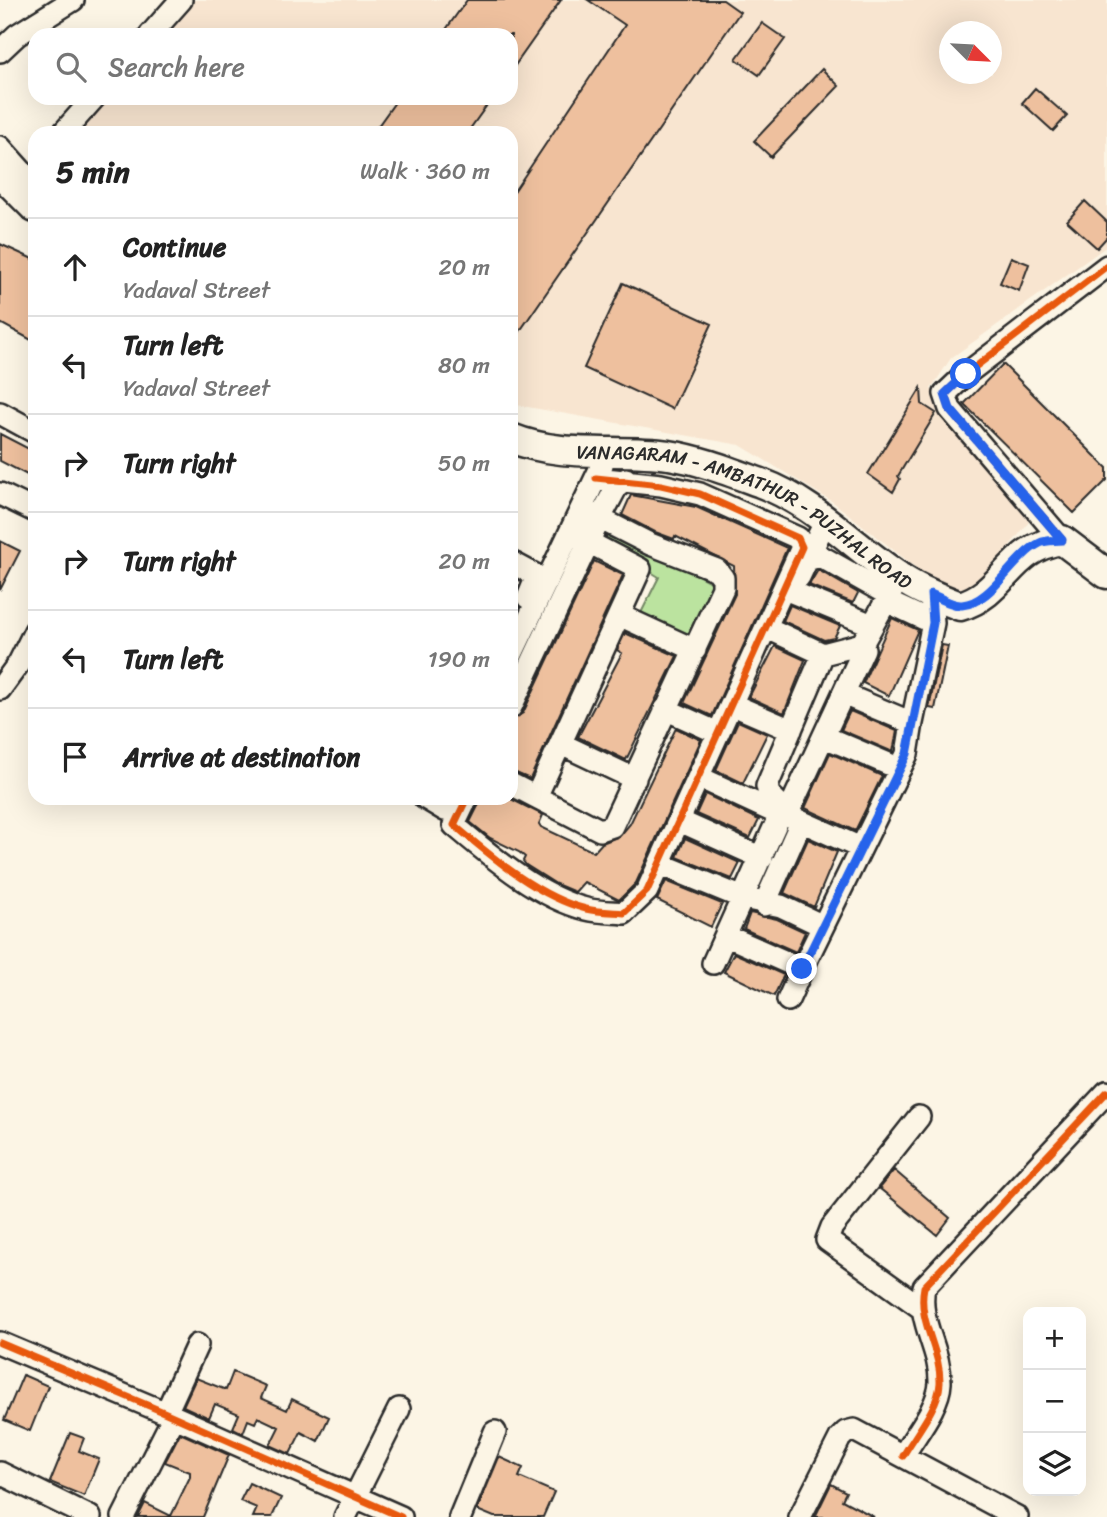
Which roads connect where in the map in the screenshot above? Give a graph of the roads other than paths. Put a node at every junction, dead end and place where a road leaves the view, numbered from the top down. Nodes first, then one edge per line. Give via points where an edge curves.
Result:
1 (73, 0) edge
2 (181, 0) edge
3 (28, 28) edge
4 (28, 28) edge
5 (156, 28) edge
6 (0, 51) edge
7 (88, 105) edge
8 (69, 126) edge
9 (0, 146) edge
10 (18, 175) edge
11 (28, 194) edge
12 (1107, 266) edge
13 (0, 413) edge
14 (28, 428) edge
15 (518, 441) edge
16 (611, 469) junction
17 (0, 494) edge
18 (28, 508) edge
19 (590, 514) junction
20 (825, 522) junction
21 (579, 538) junction
22 (1062, 540) junction
23 (807, 560) junction
24 (518, 566) edge
25 (1107, 574) edge
26 (892, 591) junction
27 (792, 592) junction
28 (931, 594) junction
29 (619, 615) junction
30 (933, 623) junction
31 (520, 629) edge
32 (774, 631) junction
33 (867, 635) junction
34 (695, 650) junction
35 (823, 654) junction
36 (27, 668) edge
37 (0, 689) edge
38 (518, 690) edge
39 (843, 694) junction
40 (738, 707) junction
41 (665, 709) junction
42 (912, 723) junction
43 (791, 730) junction
44 (718, 733) junction
45 (825, 737) junction
46 (561, 744) junction
47 (900, 768) junction
48 (635, 779) junction
49 (705, 779) junction
50 (518, 788) edge
51 (537, 797) junction
52 (464, 805) edge
53 (791, 818) junction
54 (684, 823) junction
55 (861, 848) junction
56 (762, 858) junction
57 (665, 866) junction
58 (743, 898) junction
59 (648, 902) dead end
60 (764, 905) junction
61 (823, 926) junction
62 (727, 936) junction
63 (713, 963) dead end
64 (802, 969) junction
65 (788, 1000) dead end
66 (1107, 1092) edge
67 (919, 1117) dead end
68 (920, 1307) junction
69 (0, 1343) edge
70 (197, 1345) dead end
71 (399, 1409) dead end
72 (170, 1414) junction
73 (495, 1432) dead end
74 (902, 1456) junction
75 (0, 1473) edge
76 (355, 1496) junction
77 (90, 1517) edge
78 (123, 1517) edge
79 (345, 1517) edge
80 (401, 1517) edge
81 (460, 1517) edge
82 (800, 1517) edge
83 (1017, 1517) edge

1 - 4 street
2 - 5 street
3 - 6 street
7 - 8 street
9 - 10 street
10 - 11 main road
12 - 22 street via 945,394 950,409
13 - 14 street
15 - 16 main road, VANAGARAM - AMBATHUR - PUZHAL ROAD
16 - 19 street
16 - 19 street via 616,488
16 - 20 main road, VANAGARAM - AMBATHUR - PUZHAL ROAD via 669,455 715,466 766,485
16 - 44 street via 701,494 801,543
17 - 18 street
19 - 21 street
19 - 34 street via 720,573 723,588
20 - 23 street
20 - 26 main road, VANAGARAM - AMBATHUR - PUZHAL ROAD
21 - 29 street via 640,569
21 - 31 street
21 - 38 street
22 - 25 main road
22 - 28 main road, VANAGARAM - AMBATHUR - PUZHAL ROAD via 1032,548 981,598 969,603 960,606
23 - 26 street via 820,556
23 - 27 street
24 - 31 street via 537,576
26 - 28 main road, VANAGARAM - AMBATHUR - PUZHAL ROAD
26 - 30 street
26 - 33 street
27 - 32 street
27 - 33 street
28 - 30 street
29 - 34 street
29 - 46 street
30 - 42 street
32 - 35 street
32 - 40 street
33 - 35 street
33 - 39 street
34 - 41 street
35 - 43 street
36 - 37 street
39 - 42 street
39 - 45 street
40 - 43 street
40 - 49 street
41 - 44 street
41 - 48 street
42 - 47 street
43 - 53 street via 767,786 768,794
44 - 52 street via 647,891 624,913 587,909 548,895 454,825
45 - 47 street
45 - 53 street via 787,816
46 - 48 street
46 - 51 street
47 - 55 street
48 - 51 street via 606,830
49 - 53 street
49 - 54 street
50 - 51 street
53 - 55 street
53 - 56 street
53 - 60 street
54 - 56 street
54 - 57 street
55 - 61 street
56 - 58 street
57 - 58 street
57 - 59 street
58 - 60 street
58 - 62 street
60 - 61 street via 781,906
61 - 64 street
62 - 63 street
62 - 64 street
64 - 65 street
66 - 68 street via 924,1287
67 - 68 street via 832,1227 827,1240
68 - 74 street via 940,1384 935,1401
69 - 72 street
70 - 72 street
71 - 76 street
72 - 76 street
72 - 78 street
73 - 81 street
74 - 82 street via 854,1430 846,1432
74 - 83 street
75 - 77 street
76 - 79 street
76 - 80 street

